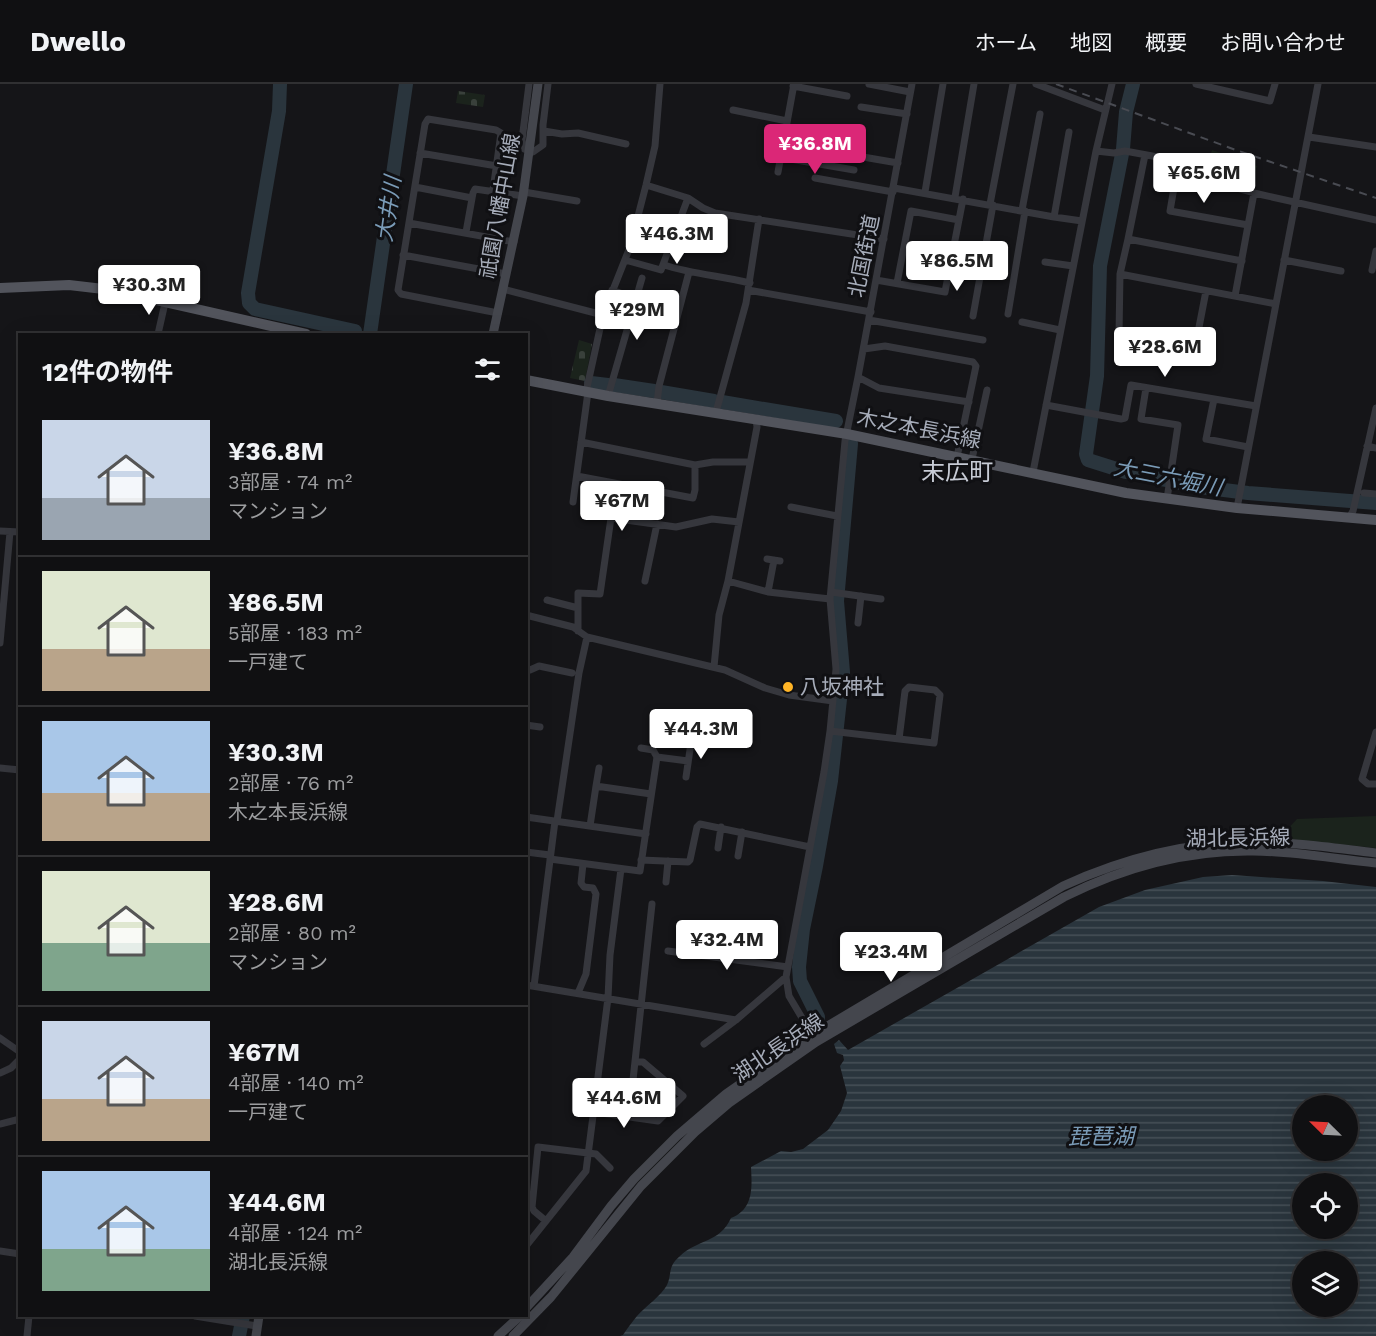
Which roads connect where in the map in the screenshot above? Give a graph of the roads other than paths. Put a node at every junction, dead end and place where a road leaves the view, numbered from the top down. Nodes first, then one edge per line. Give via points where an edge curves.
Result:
1 (529, 84) edge
2 (538, 84) edge
3 (548, 84) edge
4 (660, 84) edge
5 (870, 84) edge
6 (943, 84) edge
7 (974, 84) edge
8 (1013, 84) edge
9 (1036, 84) edge
10 (1112, 84) edge
11 (1198, 84) edge
12 (1275, 84) edge
13 (1318, 84) edge
14 (794, 85) edge
15 (911, 88) edge
16 (848, 96) dead end
17 (861, 106) dead end
18 (733, 110) dead end
19 (1105, 111) junction
20 (907, 114) junction
21 (1040, 114) dead end
22 (787, 121) junction
23 (832, 128) dead end
24 (544, 131) junction
25 (1069, 132) dead end
26 (1309, 137) junction
27 (626, 144) dead end
28 (1376, 147) edge
29 (1096, 151) junction
30 (529, 152) junction
31 (420, 153) junction
32 (1145, 155) junction
33 (779, 156) junction
34 (898, 163) junction
35 (497, 166) junction
36 (1180, 168) junction
37 (854, 170) dead end
38 (777, 172) dead end
39 (815, 178) dead end
40 (646, 185) junction
41 (415, 187) junction
42 (493, 190) junction
43 (893, 190) junction
44 (925, 192) junction
45 (1254, 193) junction
46 (523, 194) junction
47 (955, 197) junction
48 (472, 198) junction
49 (688, 198) junction
50 (963, 199) junction
51 (1295, 200) junction
52 (576, 201) dead end
53 (992, 204) junction
54 (1024, 211) junction
55 (1054, 216) junction
56 (759, 219) junction
57 (959, 220) junction
58 (1376, 220) edge
59 (1082, 221) junction
60 (409, 223) junction
61 (1248, 225) junction
62 (466, 232) junction
63 (884, 239) junction
64 (1128, 239) junction
65 (514, 242) junction
66 (904, 247) junction
67 (1376, 251) edge
68 (403, 255) junction
69 (952, 256) junction
70 (625, 260) junction
71 (1284, 260) junction
72 (1242, 261) junction
73 (1045, 262) dead end
74 (664, 265) junction
75 (1073, 266) junction
76 (1372, 270) dead end
77 (1341, 271) dead end
78 (689, 272) junction
79 (506, 274) junction
80 (1120, 274) junction
81 (642, 278) dead end
82 (876, 280) junction
83 (897, 284) junction
84 (749, 286) junction
85 (0, 288) edge
86 (503, 289) junction
87 (612, 290) junction
88 (1206, 291) junction
89 (1235, 296) junction
90 (636, 299) junction
91 (165, 303) junction
92 (1276, 304) junction
93 (871, 312) junction
94 (498, 313) junction
95 (1008, 314) dead end
96 (603, 315) junction
97 (973, 316) dead end
98 (869, 320) junction
99 (1022, 322) dead end
100 (1060, 330) junction
101 (158, 333) edge
102 (301, 333) edge
103 (493, 333) edge
104 (983, 340) dead end
105 (864, 349) junction
106 (858, 377) junction
107 (528, 380) edge
108 (1146, 388) junction
109 (987, 390) dead end
110 (587, 392) junction
111 (608, 396) junction
112 (1214, 399) junction
113 (969, 402) junction
114 (657, 403) junction
115 (1046, 405) junction
116 (1256, 406) junction
117 (1376, 408) edge
118 (716, 412) junction
119 (756, 419) junction
120 (847, 434) junction
121 (581, 442) junction
122 (1367, 446) junction
123 (1248, 447) junction
124 (1376, 448) edge
125 (957, 457) junction
126 (972, 459) junction
127 (750, 462) junction
128 (695, 465) junction
129 (1033, 472) junction
130 (577, 476) junction
131 (1168, 494) junction
132 (1360, 494) junction
133 (1376, 494) edge
134 (613, 501) dead end
135 (573, 502) dead end
136 (1238, 503) junction
137 (791, 507) dead end
138 (837, 516) junction
139 (611, 518) junction
140 (1349, 518) junction
141 (1376, 520) edge
142 (739, 522) junction
143 (657, 524) junction
144 (0, 531) edge
145 (10, 532) junction
146 (18, 532) edge
147 (774, 560) dead end
148 (645, 581) dead end
149 (728, 582) junction
150 (768, 592) junction
151 (833, 594) junction
152 (861, 596) junction
153 (881, 598) dead end
154 (547, 600) dead end
155 (578, 608) junction
156 (528, 615) edge
157 (858, 623) dead end
158 (578, 631) junction
159 (587, 637) junction
160 (0, 643) edge
161 (714, 668) junction
162 (528, 670) edge
163 (572, 673) dead end
164 (833, 701) junction
165 (528, 725) edge
166 (540, 728) dead end
167 (834, 731) junction
168 (1376, 732) edge
169 (694, 733) dead end
170 (899, 739) junction
171 (641, 748) dead end
172 (657, 757) junction
173 (688, 761) junction
174 (0, 768) edge
175 (599, 768) dead end
176 (18, 770) edge
177 (686, 777) dead end
178 (1376, 784) edge
179 (596, 786) junction
180 (651, 794) junction
181 (528, 817) edge
182 (556, 821) junction
183 (590, 826) junction
184 (722, 828) junction
185 (742, 831) junction
186 (646, 834) junction
187 (810, 847) junction
188 (718, 848) dead end
189 (528, 852) edge
190 (1376, 853) edge
191 (738, 856) dead end
192 (550, 857) junction
193 (641, 860) junction
194 (668, 861) junction
195 (583, 864) junction
196 (1376, 864) edge
197 (621, 869) junction
198 (666, 882) dead end
199 (652, 903) dead end
200 (669, 951) dead end
201 (788, 967) junction
202 (786, 977) junction
203 (530, 985) edge
204 (578, 993) junction
205 (608, 998) junction
206 (642, 1004) junction
207 (736, 1020) junction
208 (0, 1038) edge
209 (814, 1039) junction
210 (704, 1044) dead end
211 (18, 1051) edge
212 (18, 1061) edge
213 (635, 1062) junction
214 (0, 1073) edge
215 (594, 1112) junction
216 (628, 1117) junction
217 (18, 1120) edge
218 (0, 1124) edge
219 (588, 1153) junction
220 (610, 1168) dead end
221 (546, 1221) junction
222 (528, 1244) edge
223 (0, 1251) edge
224 (18, 1254) edge
225 (528, 1306) edge
226 (29, 1317) edge
227 (204, 1317) edge
228 (519, 1317) edge
229 (232, 1320) edge
230 (254, 1322) edge
231 (27, 1336) edge
232 (256, 1336) edge
233 (498, 1336) edge
234 (513, 1336) edge

1 - 30 street via 522,140
2 - 30 main road, 祇園八幡中山線
3 - 24 street
4 - 40 street via 655,146
5 - 15 street
6 - 44 street
7 - 47 street
8 - 53 street
9 - 19 street
10 - 19 street
11 - 12 street via 1270,101
13 - 26 street
14 - 16 street
14 - 22 street
15 - 20 street, 北国街道
17 - 20 street
18 - 22 street
19 - 29 street
20 - 34 street, 北国街道
21 - 54 street
22 - 33 street
23 - 34 street via 828,151
24 - 27 street via 578,133
24 - 30 street via 543,145
25 - 55 street
26 - 28 street
26 - 51 street
29 - 32 street
29 - 59 street
30 - 46 main road, 祇園八幡中山線
31 - 35 street
31 - 35 street via 425,124 431,119 500,132
31 - 41 street
32 - 36 street via 1174,160
32 - 64 street
33 - 37 street
33 - 38 street
34 - 43 street, 北国街道
35 - 42 street
36 - 45 street via 1184,173
36 - 61 street via 1170,211
39 - 43 street
40 - 49 street
40 - 70 street
41 - 48 street
41 - 60 street
42 - 46 street
42 - 48 street via 476,188
43 - 44 street
43 - 63 street, 北国街道
44 - 47 street
45 - 51 street
45 - 61 street
46 - 52 street
46 - 65 main road, 祇園八幡中山線
47 - 50 street
48 - 62 street
49 - 56 street via 715,213
49 - 74 street
50 - 53 street
50 - 57 street
51 - 58 street
51 - 71 street
53 - 54 street
53 - 97 street
54 - 55 street
54 - 95 street
55 - 59 street
56 - 63 street
56 - 84 street
57 - 66 street via 911,211
57 - 69 street
59 - 75 street
60 - 62 street
60 - 68 street
61 - 72 street
62 - 65 street
63 - 82 street, 北国街道
64 - 72 street
64 - 80 street
65 - 79 main road, 祇園八幡中山線
66 - 69 street
66 - 83 street
67 - 76 street
68 - 79 street
68 - 94 street via 399,293
69 - 83 street via 945,292
70 - 74 street via 661,270
70 - 87 street
71 - 77 street
71 - 92 street
72 - 89 street
73 - 75 street
74 - 78 street
75 - 100 street
78 - 84 street
78 - 114 street
79 - 86 main road, 祇園八幡中山線
80 - 88 street
80 - 88 street via 1119,335 1126,341 1190,353 1195,348
81 - 90 street
82 - 83 street
82 - 93 street, 北国街道
84 - 93 street
84 - 118 street
85 - 91 main road via 90,287
86 - 94 main road, 祇園八幡中山線
86 - 96 street
87 - 90 street
87 - 96 street
88 - 89 street
89 - 92 street
90 - 111 street
91 - 101 street
91 - 102 main road
92 - 116 street
93 - 98 street, 北国街道
94 - 103 main road, 祇園八幡中山線
96 - 110 street
98 - 104 street
98 - 105 street, 北国街道
99 - 100 street
100 - 115 street
105 - 106 street, 北国街道
105 - 113 street via 885,346 973,362 976,366
106 - 113 street via 879,388
106 - 120 street, 北国街道
107 - 110 main road, 木之本長浜線
108 - 112 street
108 - 115 street via 1131,385 1125,418 1121,419
108 - 131 street via 1141,419 1178,425
109 - 126 street
110 - 111 main road, 木之本長浜線
110 - 121 street
111 - 114 main road, 木之本長浜線
112 - 116 street
112 - 123 street via 1206,439
113 - 125 street
114 - 118 main road, 木之本長浜線
115 - 129 street
116 - 123 street
117 - 122 street
118 - 119 main road, 木之本長浜線
119 - 120 main road, 木之本長浜線
119 - 127 street
120 - 125 main road, 木之本長浜線
120 - 138 street, 北国街道
121 - 128 street
121 - 130 street
122 - 124 street
122 - 132 street
123 - 136 street
125 - 126 main road, 木之本長浜線
126 - 129 main road, 木之本長浜線
127 - 128 street
127 - 142 street
128 - 130 street via 693,498
129 - 131 main road, 木之本長浜線 via 1126,493
130 - 135 street
131 - 136 main road, 木之本長浜線
132 - 133 street
132 - 140 street
134 - 139 street
136 - 140 main road, 木之本長浜線
137 - 138 street
138 - 151 street, 北国街道
139 - 143 street
139 - 155 street via 600,594 578,593
140 - 141 main road, 木之本長浜線
142 - 143 street via 712,519 676,527
142 - 149 street
143 - 148 street
144 - 145 street
145 - 146 street
145 - 160 street
147 - 150 street
149 - 150 street
149 - 161 street via 719,615
150 - 151 street
151 - 152 street
151 - 164 street, 北国街道
152 - 153 street
152 - 157 street
154 - 155 street
155 - 158 street
156 - 158 street
158 - 159 street
159 - 161 street
159 - 182 street
161 - 164 street via 789,695
162 - 163 street via 539,666
164 - 167 street, 北国街道
165 - 166 street
167 - 170 street
167 - 187 street, 北国街道
168 - 178 street via 1362,779
169 - 173 street
170 - 170 street via 934,743 940,695 935,690 909,687 905,691
171 - 172 street via 653,750
172 - 173 street
172 - 180 street
173 - 177 street
174 - 176 street
175 - 179 street
179 - 180 street
179 - 183 street
180 - 186 street
181 - 182 street
182 - 183 street
182 - 192 street
183 - 186 street
184 - 185 street
184 - 188 street
184 - 194 street via 699,824 689,862
185 - 187 street
185 - 191 street
186 - 193 street
187 - 201 street, 北国街道
189 - 192 street
190 - 209 main road, 湖北長浜線 via 1296,844 1213,843 1175,848 1105,867 1063,886
192 - 195 street
192 - 203 street
193 - 194 street
193 - 197 street via 640,872
194 - 198 street
195 - 197 street
195 - 204 street via 580,884 593,888 596,894 586,974
196 - 209 main road, 湖北長浜線 via 1254,851 1186,856 1141,866 1064,897
197 - 205 street
199 - 206 street
200 - 201 street
201 - 202 street, 北国街道
202 - 207 street
202 - 209 street via 789,996
203 - 204 street
204 - 205 street
205 - 206 street
205 - 215 street
206 - 207 street
206 - 213 street
207 - 210 street
208 - 211 street
209 - 225 main road, 湖北長浜線 via 761,1068 677,1136 634,1179 573,1257
209 - 234 main road, 湖北長浜線 via 695,1132 641,1186 558,1289
212 - 214 street
213 - 216 street
213 - 216 street via 643,1062 683,1096 658,1121
215 - 216 street
215 - 219 street
217 - 218 street
219 - 220 street via 596,1154
219 - 221 street via 585,1174
219 - 221 street via 538,1147 532,1207
221 - 222 street
223 - 224 street
226 - 231 street
227 - 229 street
228 - 233 main road
229 - 230 street
230 - 232 main road

